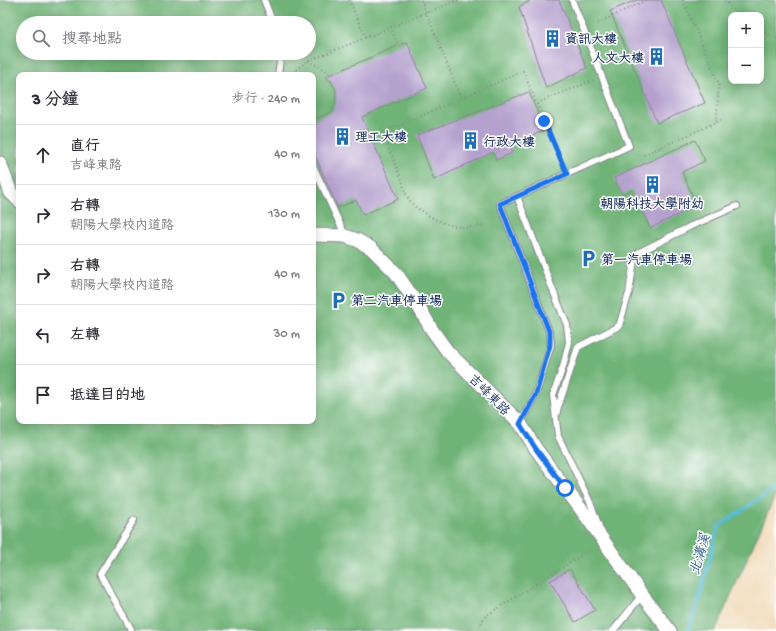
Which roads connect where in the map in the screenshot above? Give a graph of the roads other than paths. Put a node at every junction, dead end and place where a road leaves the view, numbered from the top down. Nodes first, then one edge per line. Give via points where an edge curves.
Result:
1 (264, 0) edge
2 (572, 0) edge
3 (270, 16) edge
4 (280, 60) edge
5 (278, 72) edge
6 (0, 163) edge
7 (316, 173) edge
8 (517, 196) junction
9 (16, 198) edge
10 (736, 206) dead end
11 (316, 235) edge
12 (345, 236) junction
13 (520, 424) junction
14 (558, 434) junction
15 (134, 520) dead end
16 (604, 541) junction
17 (642, 595) junction
18 (666, 626) edge
19 (130, 631) edge
20 (613, 631) edge

1 - 3 lane
2 - 8 lane via 629,146
4 - 5 lane
6 - 9 street via 11,193
7 - 12 lane
8 - 13 lane via 500,204 550,334 550,345 536,394
8 - 14 lane via 567,325 569,342 554,395
10 - 14 lane via 638,253 634,260 629,293 619,326 578,347 557,410
11 - 12 street, 吉峰東路
12 - 13 street, 吉峰東路 via 371,248 396,273 421,306 432,330 448,352
13 - 16 street, 吉峰東路
14 - 16 lane via 589,500
15 - 19 lane via 100,574
16 - 17 street, 吉峰東路
17 - 18 street, 吉峰東路
17 - 20 lane

